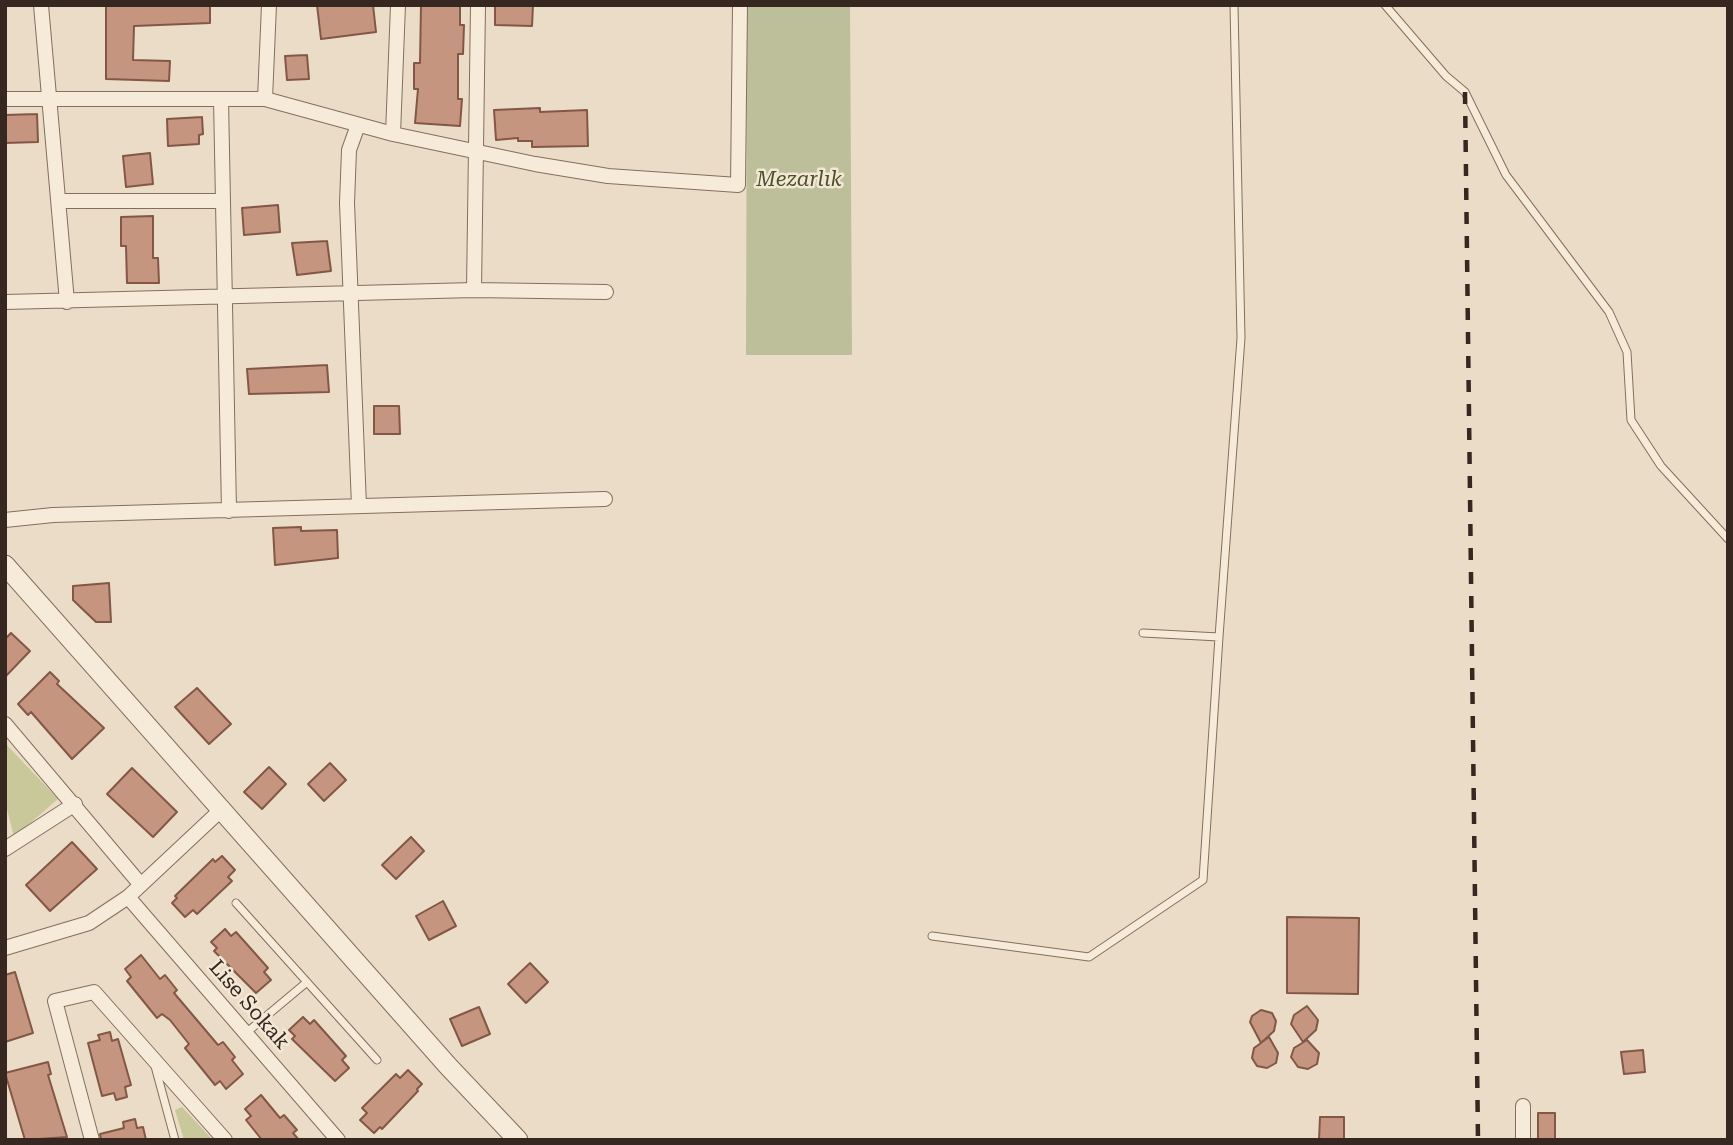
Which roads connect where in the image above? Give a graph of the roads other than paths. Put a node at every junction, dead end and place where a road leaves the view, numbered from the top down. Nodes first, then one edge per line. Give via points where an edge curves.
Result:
1 (41, 5) edge
2 (270, 5) edge
3 (398, 5) edge
4 (478, 5) edge
5 (740, 5) edge
6 (1234, 5) edge
7 (1385, 5) edge
8 (5, 99) edge
9 (51, 99) junction
10 (221, 99) junction
11 (265, 99) junction
12 (358, 125) junction
13 (393, 134) junction
14 (476, 152) junction
15 (59, 201) junction
16 (223, 201) junction
17 (474, 290) junction
18 (350, 292) junction
19 (606, 292) dead end
20 (224, 297) junction
21 (5, 302) edge
22 (67, 302) junction
23 (606, 499) dead end
24 (359, 506) junction
25 (229, 511) junction
26 (5, 520) edge
27 (1728, 539) edge
28 (5, 565) edge
29 (1143, 633) dead end
30 (1219, 637) junction
31 (5, 724) edge
32 (75, 804) junction
33 (223, 808) junction
34 (5, 849) edge
35 (141, 885) junction
36 (128, 897) junction
37 (236, 903) dead end
38 (932, 936) dead end
39 (5, 948) edge
40 (307, 982) junction
41 (246, 1033) junction
42 (153, 1059) junction
43 (377, 1060) dead end
44 (1523, 1106) dead end
45 (92, 1140) edge
46 (175, 1140) edge
47 (225, 1140) edge
48 (338, 1140) edge
49 (518, 1140) edge
50 (1523, 1140) edge

1 - 9 street
2 - 11 street
3 - 13 street
4 - 14 street
5 - 14 street via 738,185 608,176
6 - 30 lane via 1241,338
7 - 27 lane via 1465,92 1506,175 1609,312 1627,352 1631,420 1661,466
8 - 9 street
9 - 10 street
9 - 15 street
10 - 11 street
10 - 16 street
11 - 12 street
12 - 13 street
12 - 18 street via 349,150
13 - 14 street
14 - 17 street
15 - 16 street
15 - 22 street
16 - 20 street
17 - 18 street
17 - 19 street
18 - 20 street
18 - 24 street
20 - 22 street
20 - 25 street
21 - 22 street
23 - 24 street
24 - 25 street
25 - 26 street
28 - 33 street
29 - 30 lane
30 - 38 lane via 1203,880 1089,957
31 - 32 street
32 - 34 street
32 - 35 street
33 - 35 street
33 - 49 street
35 - 36 street
36 - 39 street via 89,923
36 - 41 street, Lise Sokak
37 - 40 lane
40 - 41 lane
40 - 43 lane
41 - 48 street, Lise Sokak
42 - 45 street via 94,992 55,1001
42 - 46 lane
42 - 47 street
44 - 50 street

